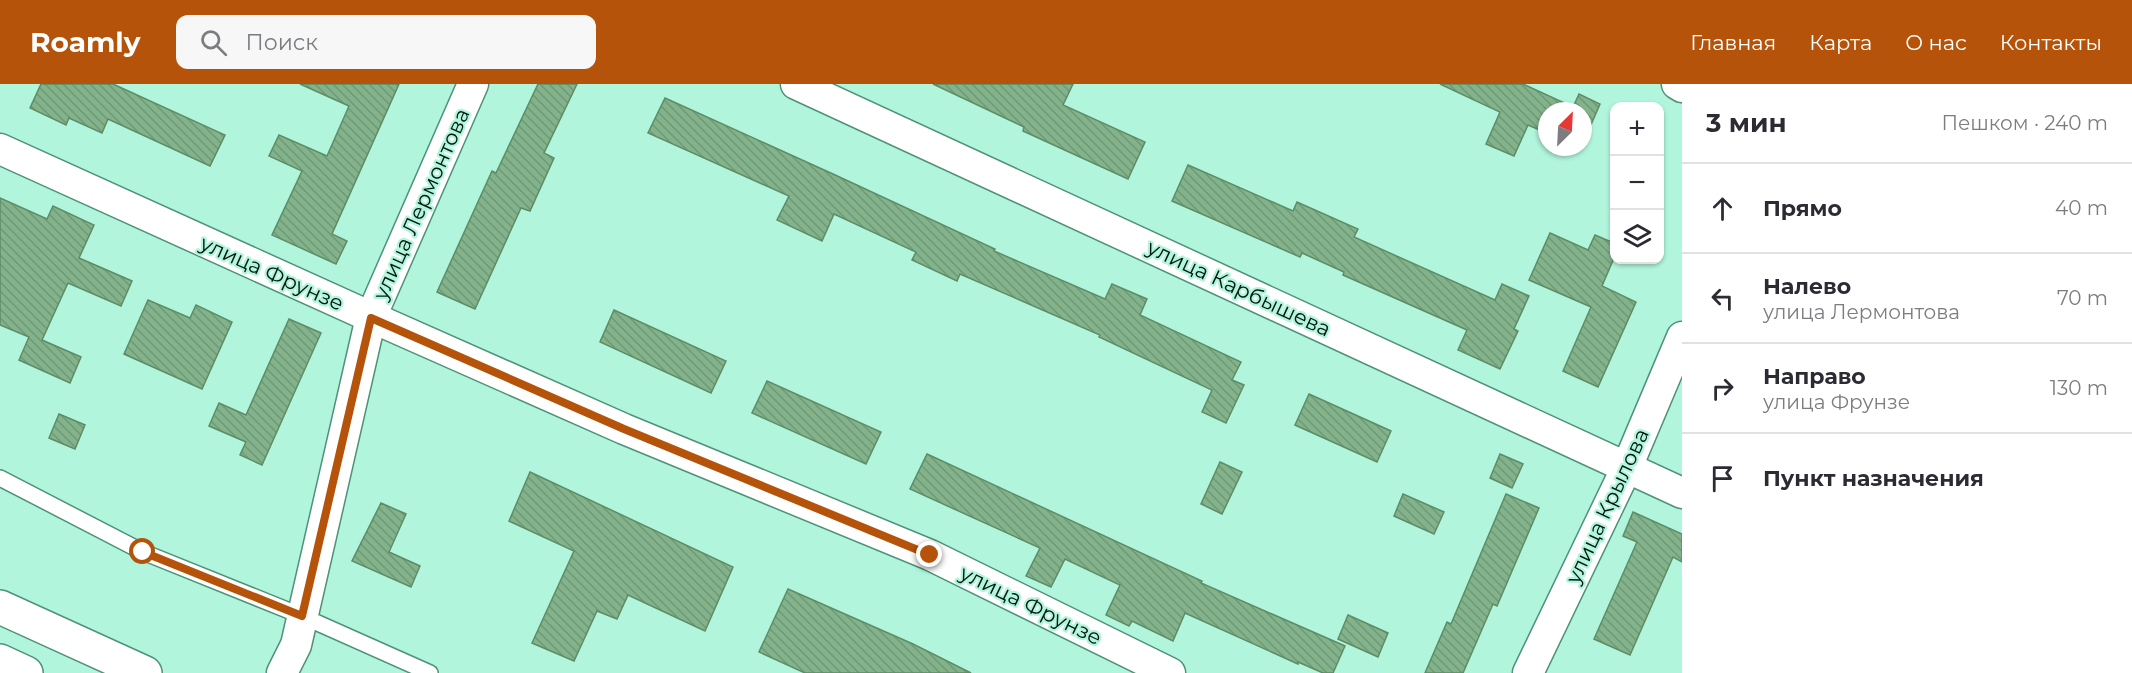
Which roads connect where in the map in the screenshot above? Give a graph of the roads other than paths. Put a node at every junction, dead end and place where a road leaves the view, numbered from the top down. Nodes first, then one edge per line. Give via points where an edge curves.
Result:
1 (473, 84) edge
2 (796, 84) edge
3 (1677, 84) edge
4 (1682, 87) edge
5 (0, 149) edge
6 (371, 318) junction
7 (1682, 337) edge
8 (1627, 467) junction
9 (0, 478) edge
10 (1682, 493) edge
11 (0, 607) edge
12 (302, 616) junction
13 (0, 661) edge
14 (26, 673) edge
15 (145, 673) edge
16 (282, 673) edge
17 (430, 673) edge
18 (1170, 673) edge
19 (1528, 673) edge

1 - 6 street, улица Лермонтова
2 - 8 street, улица Карбышева
3 - 4 street
5 - 6 street, улица Фрунзе
6 - 12 street, улица Лермонтова
6 - 18 street, улица Фрунзе via 624,429 930,555
7 - 8 street, улица Крылова
8 - 10 street, улица Карбышева
8 - 19 street, улица Крылова
9 - 12 lane via 143,552
11 - 15 main road
12 - 16 street, улица Лермонтова via 296,645
12 - 17 lane
13 - 14 main road

